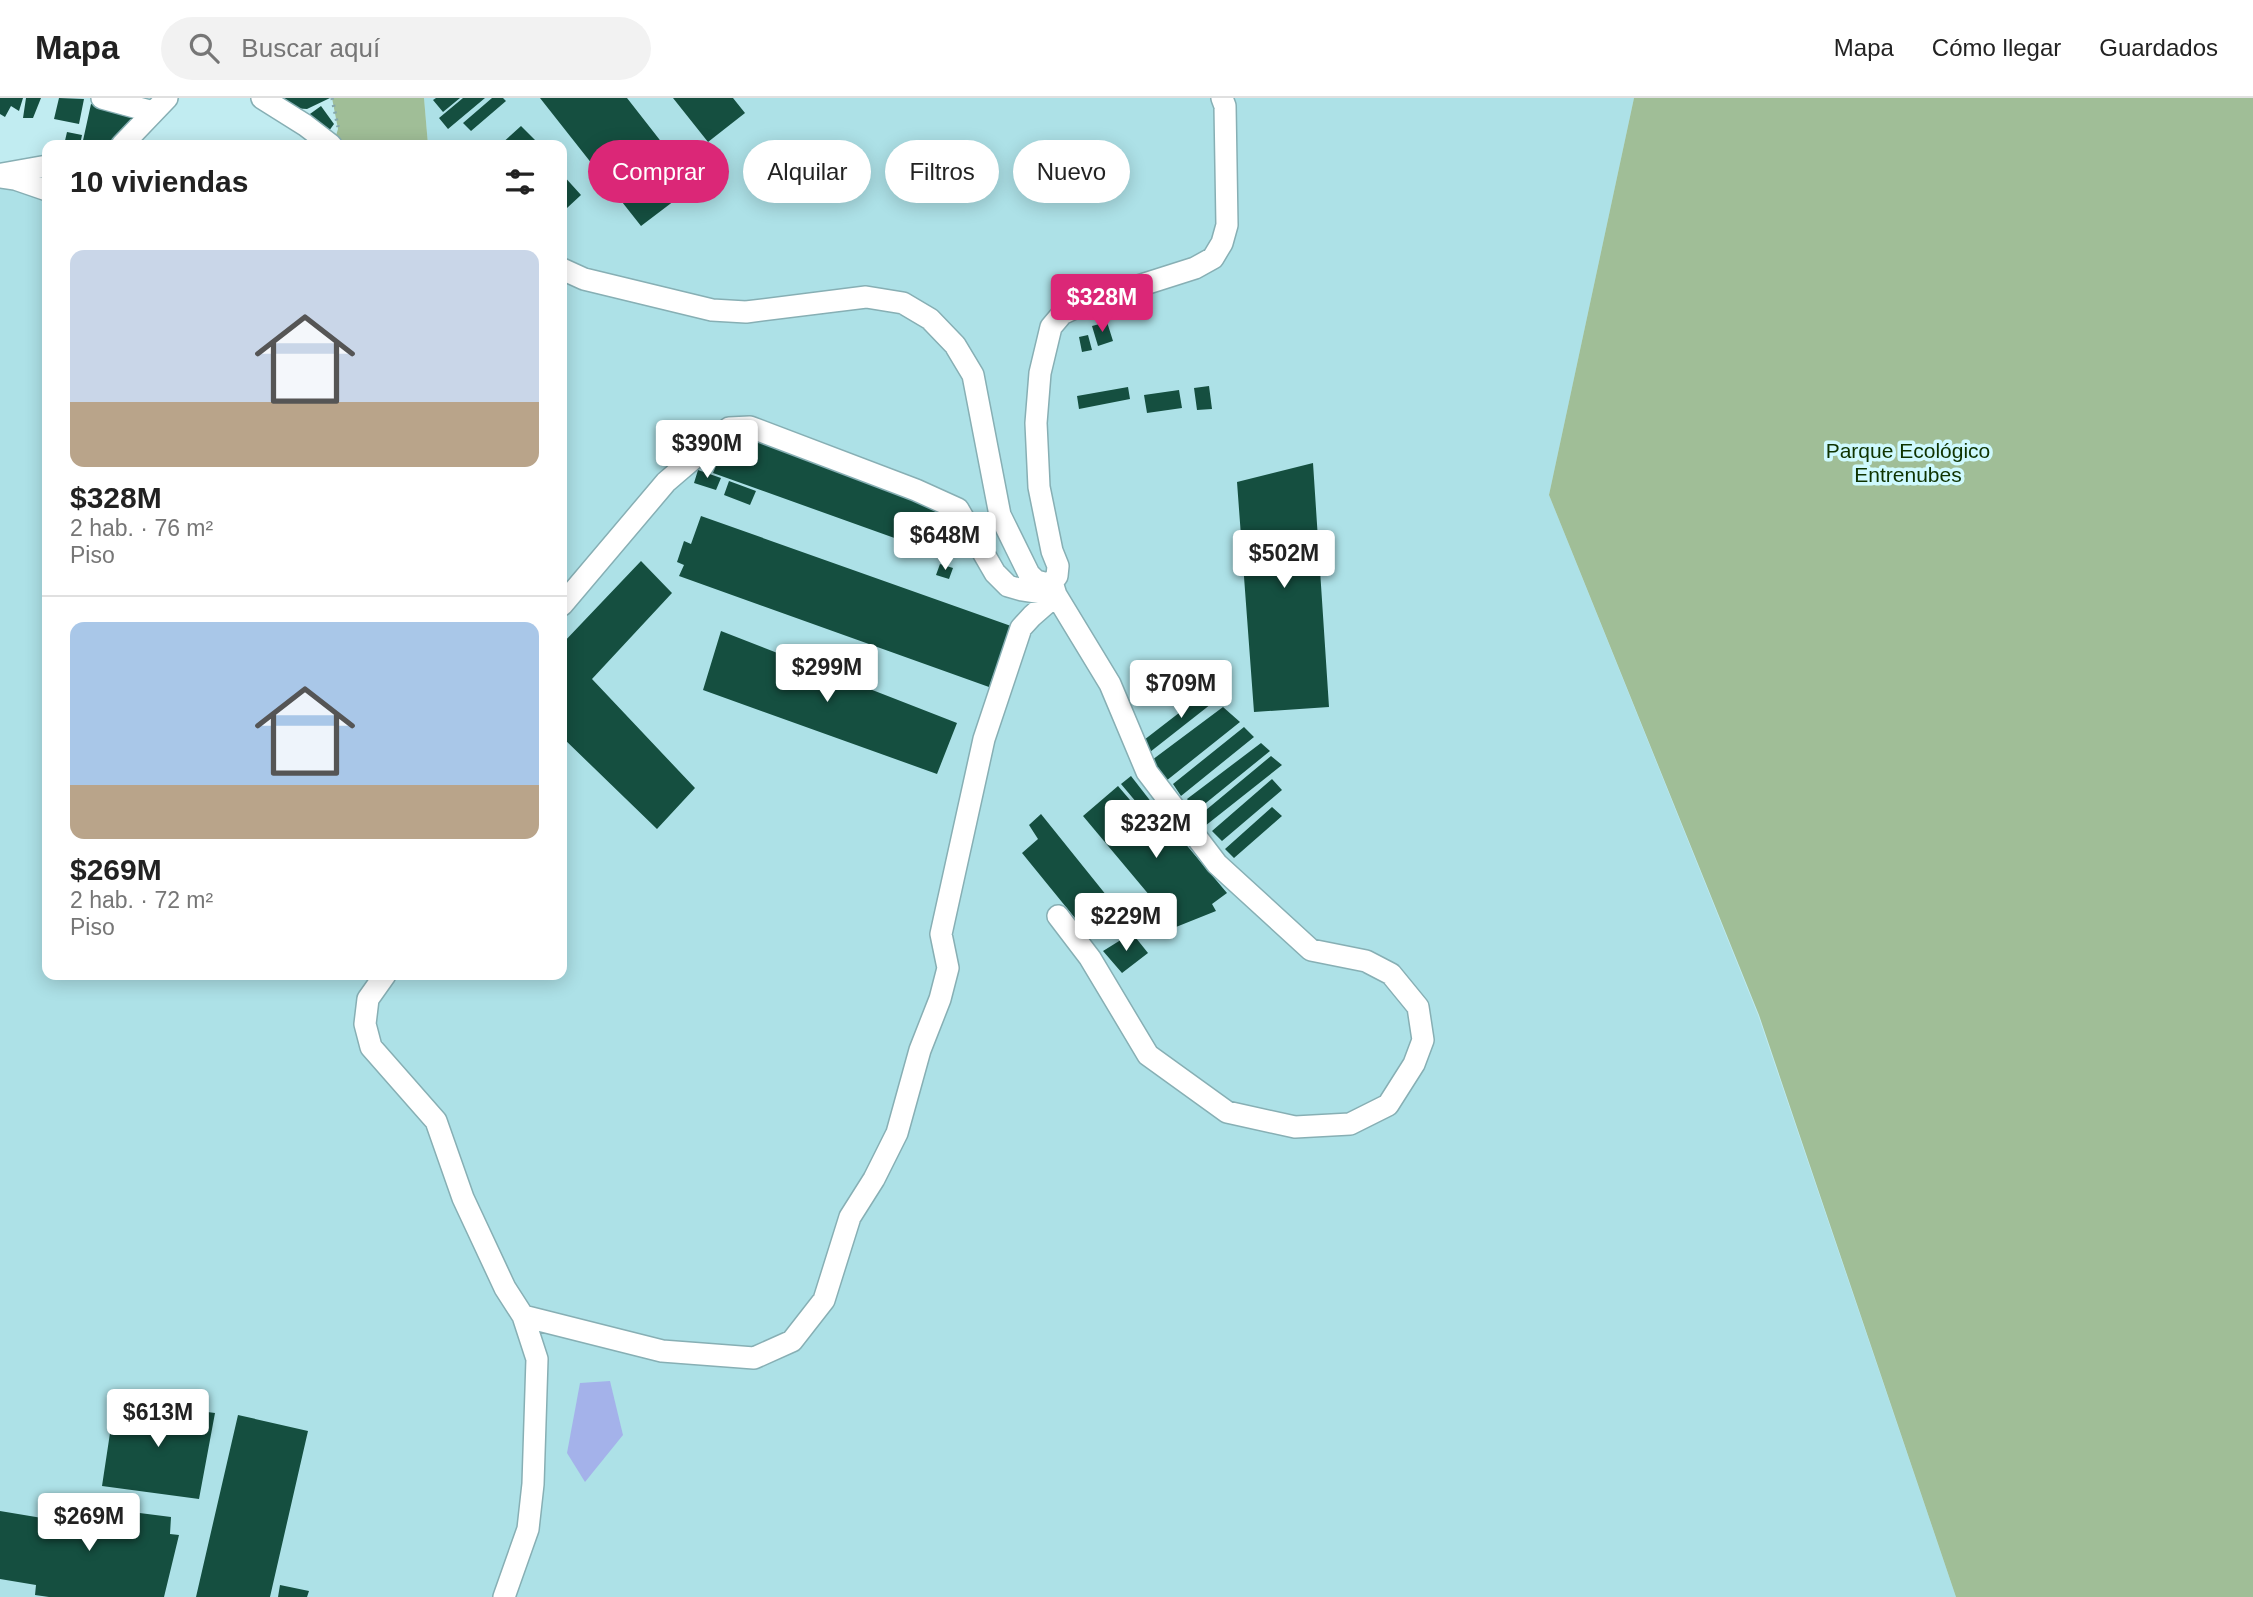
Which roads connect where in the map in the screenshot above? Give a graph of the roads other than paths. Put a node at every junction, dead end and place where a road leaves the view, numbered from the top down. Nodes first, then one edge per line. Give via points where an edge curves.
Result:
1 (102, 98) edge
2 (262, 98) edge
3 (1222, 98) edge
4 (160, 105) edge
5 (127, 140) edge
6 (324, 140) edge
7 (42, 167) edge
8 (0, 175) edge
9 (42, 188) edge
10 (567, 271) edge
11 (1054, 588) junction
12 (567, 599) edge
13 (1058, 916) dead end
14 (381, 980) edge
15 (523, 1316) junction
16 (504, 1597) edge

1 - 4 street
2 - 6 street
3 - 11 street via 1227,225 1213,258 1085,303 1062,314 1051,327 1040,373 1036,423 1039,487 1058,566
4 - 5 street
7 - 8 street
8 - 9 street
10 - 11 street via 712,310 746,312 866,298 903,303 930,319 955,345 973,375 1000,515 1028,574
11 - 12 street via 1008,586 995,573 958,509 750,427 729,428 666,482
11 - 13 street via 1110,684 1147,772 1217,864 1311,950 1366,961 1391,974 1418,1007 1423,1040 1414,1064 1388,1105 1350,1124 1296,1127 1227,1112 1148,1055 1090,958
11 - 15 street via 1021,628 984,739 941,934 948,968 940,999 897,1133 850,1217 824,1300 792,1340 754,1358 662,1351
14 - 15 street via 368,999 365,1024 371,1047 436,1121 463,1198
15 - 16 street via 537,1359 533,1484 528,1529

